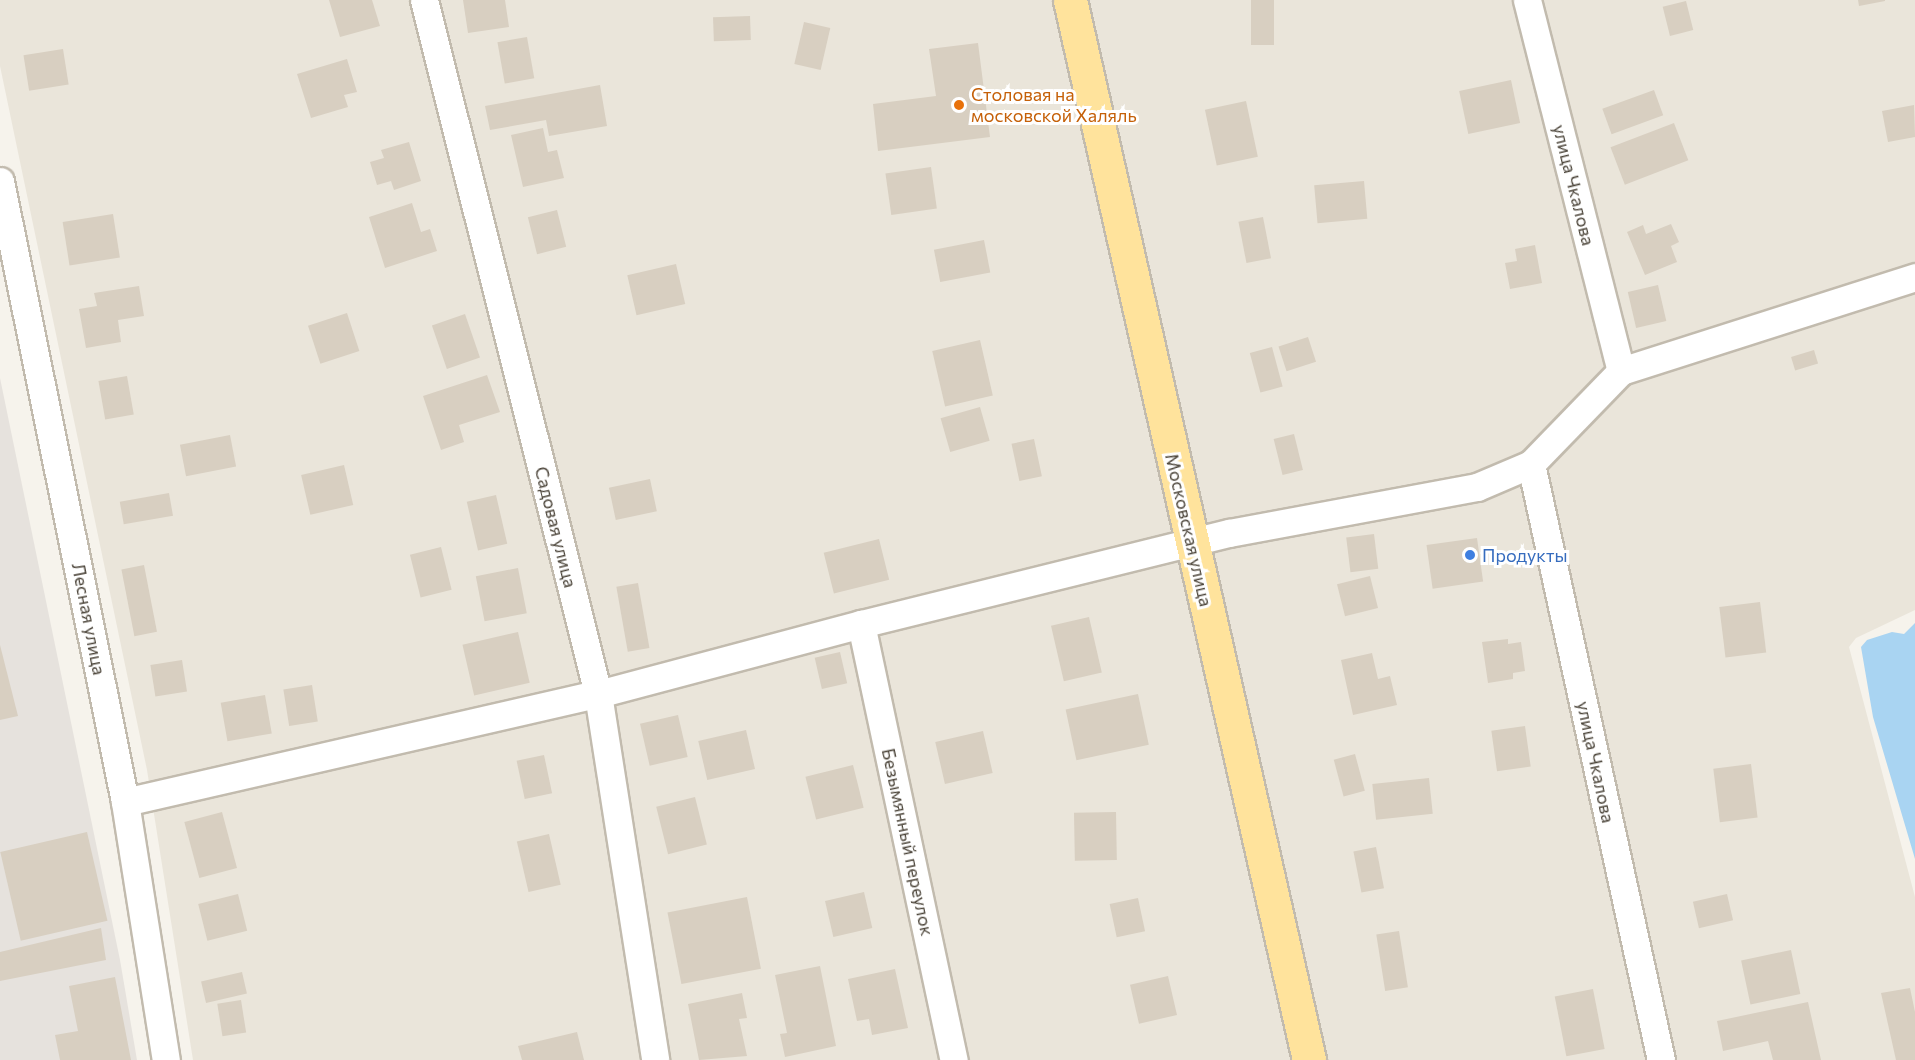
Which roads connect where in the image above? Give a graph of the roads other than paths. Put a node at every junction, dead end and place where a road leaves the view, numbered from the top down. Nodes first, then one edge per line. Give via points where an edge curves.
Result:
1 (424, 0) edge
2 (1070, 0) edge
3 (1527, 0) edge
4 (0, 181) edge
5 (1915, 277) edge
6 (1622, 371) junction
7 (1531, 464) junction
8 (1192, 543) junction
9 (861, 624) junction
10 (598, 694) junction
11 (125, 802) junction
12 (166, 1060) edge
13 (655, 1060) edge
14 (954, 1060) edge
15 (1309, 1060) edge
16 (1661, 1060) edge

1 - 10 street, Садовая улица
2 - 8 main road, Московская улица
3 - 6 street, улица Чкалова
4 - 11 street, Лесная улица
5 - 6 street
6 - 7 street
7 - 8 street via 1477,487
7 - 16 street, улица Чкалова
8 - 9 street
8 - 15 main road, Московская улица
9 - 10 street
9 - 14 street, Безымянный переулок
10 - 11 street
10 - 13 street, Садовая улица
11 - 12 street, Лесная улица

